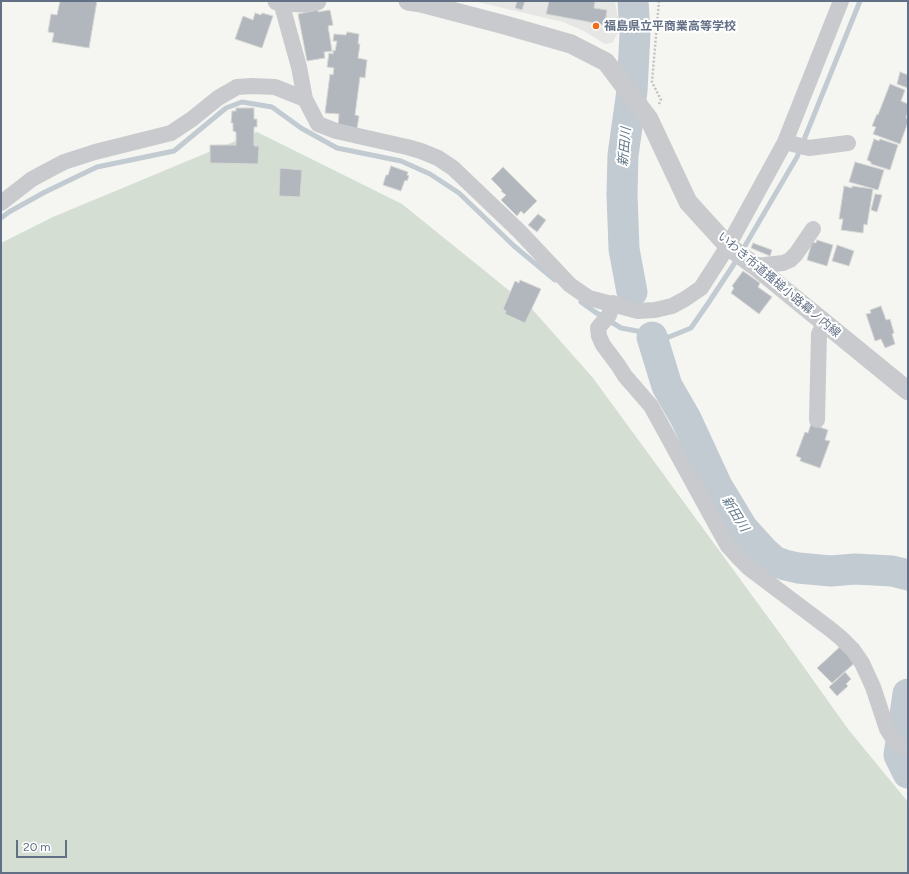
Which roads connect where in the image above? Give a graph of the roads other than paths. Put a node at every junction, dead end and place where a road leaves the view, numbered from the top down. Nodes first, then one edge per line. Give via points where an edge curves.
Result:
1 (317, 1) edge
2 (408, 1) edge
3 (841, 1) edge
4 (279, 2) edge
5 (305, 99) junction
6 (785, 142) junction
7 (848, 143) dead end
8 (1, 203) edge
9 (813, 229) dead end
10 (740, 255) junction
11 (613, 308) junction
12 (824, 323) junction
13 (908, 391) edge
14 (817, 420) dead end
15 (908, 750) edge

1 - 4 street
2 - 10 street, いわき市道搔槌小路幕ノ内線 via 571,44 606,62 649,119 688,202
3 - 6 street
4 - 5 street via 299,67
5 - 8 street via 275,87 237,87 171,133 64,162 32,179
5 - 11 street via 318,124 336,131 421,151 453,168 570,284 589,298
6 - 7 street via 809,148
6 - 10 street
9 - 10 street via 796,254 783,263
10 - 11 street via 701,288 672,306 638,311
10 - 12 street, いわき市道搔槌小路幕ノ内線
11 - 15 street via 598,328 603,345 651,406 728,546 749,568 830,629 853,650 873,687 887,729 894,740
12 - 13 street, いわき市道搔槌小路幕ノ内線
12 - 14 street via 819,334

